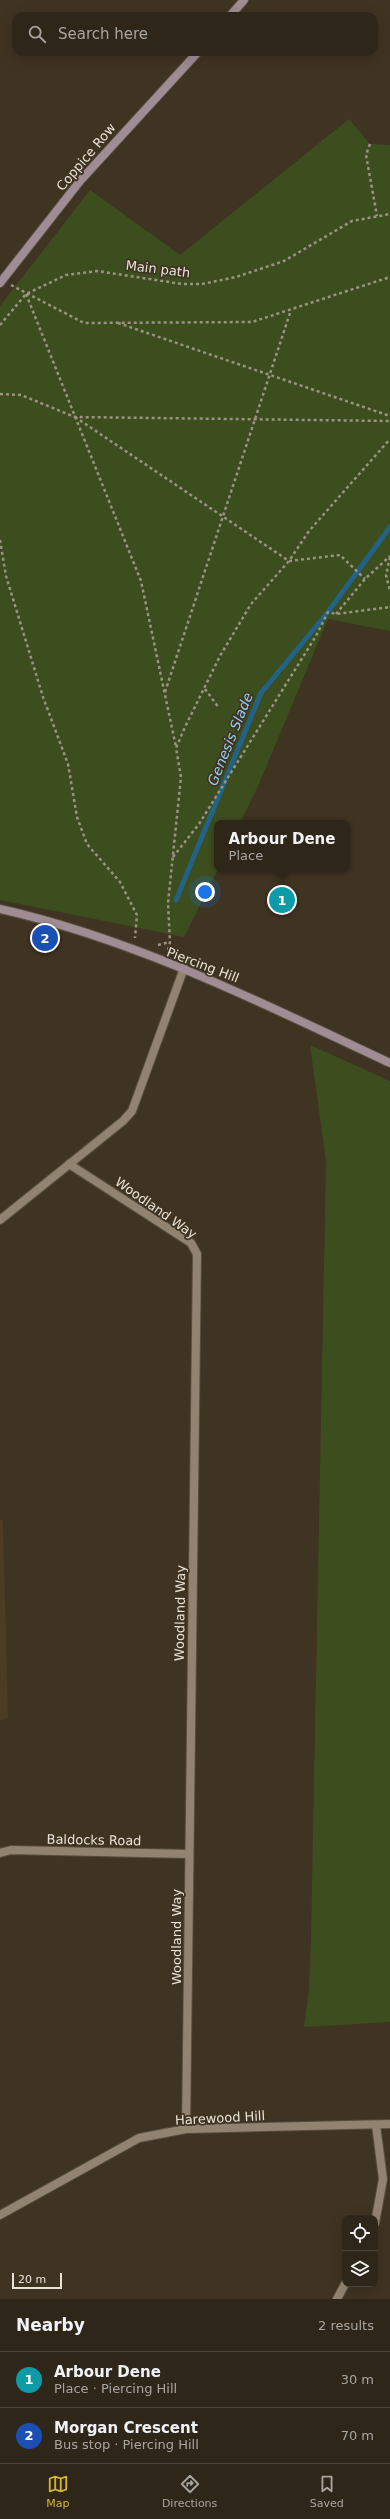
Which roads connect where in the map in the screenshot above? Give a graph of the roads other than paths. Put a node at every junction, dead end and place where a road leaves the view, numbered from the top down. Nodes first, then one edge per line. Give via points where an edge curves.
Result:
1 (244, 0) edge
2 (234, 12) edge
3 (194, 56) edge
4 (0, 283) edge
5 (0, 909) edge
6 (184, 968) junction
7 (390, 1063) edge
8 (69, 1164) junction
9 (0, 1220) edge
10 (0, 1853) edge
11 (188, 1854) junction
12 (390, 2124) edge
13 (376, 2125) junction
14 (186, 2129) junction
15 (0, 2215) edge
16 (376, 2215) edge
17 (343, 2287) edge
18 (337, 2299) edge

1 - 2 street
3 - 4 street, Coppice Row via 80,181
5 - 6 street, Piercing Hill via 95,937
6 - 7 street, Piercing Hill via 239,991
6 - 8 street via 132,1111
8 - 9 street
8 - 11 street, Woodland Way via 191,1243 197,1254
10 - 11 street, Baldocks Road via 11,1850
11 - 14 street, Woodland Way
12 - 13 street, Harewood Hill
13 - 14 street, Harewood Hill
13 - 16 street via 383,2179
14 - 15 street, Harewood Hill via 139,2138
17 - 18 street

